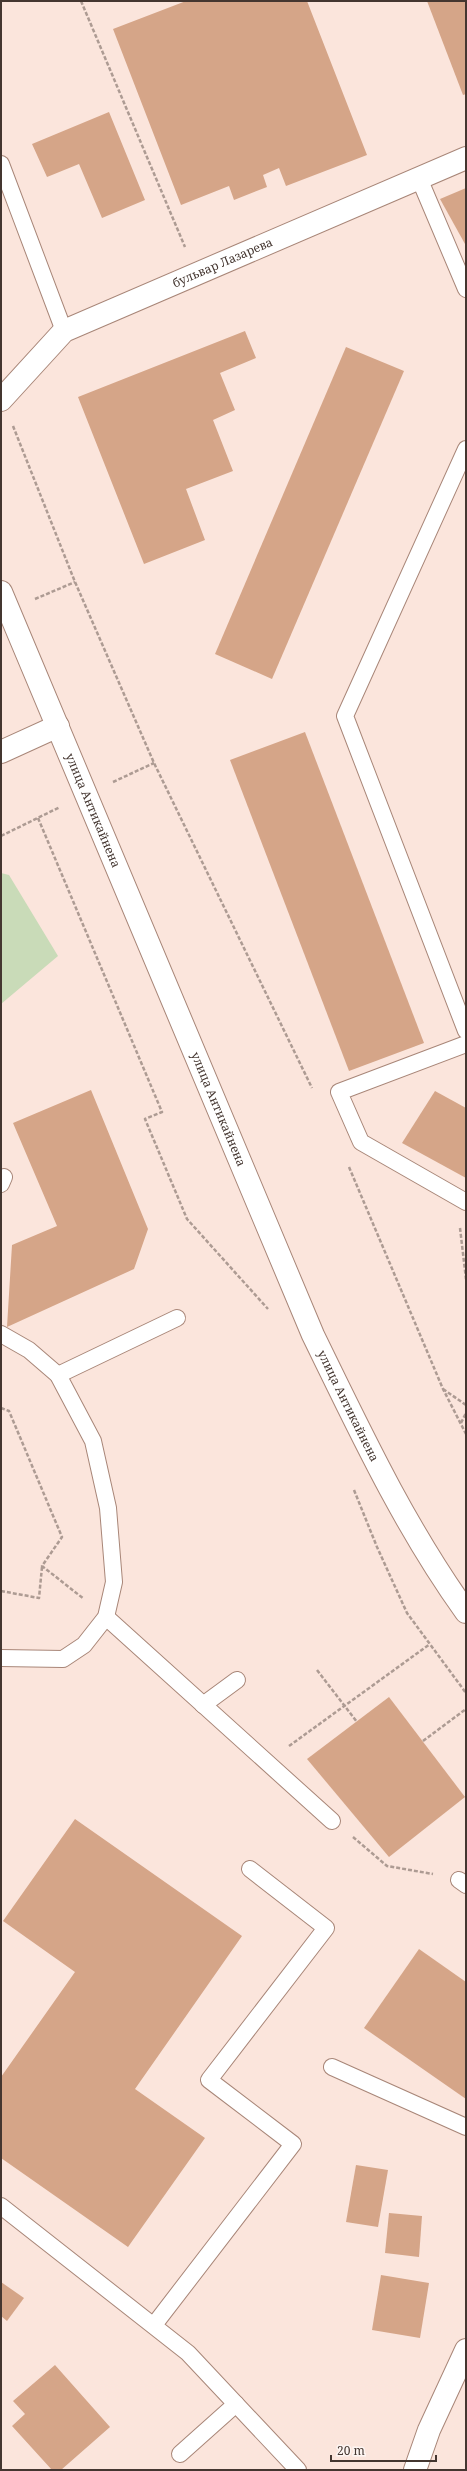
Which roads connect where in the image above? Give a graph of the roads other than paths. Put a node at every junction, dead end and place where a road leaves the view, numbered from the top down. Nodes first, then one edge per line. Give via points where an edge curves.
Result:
1 (466, 158) edge
2 (1, 164) edge
3 (419, 178) junction
4 (466, 287) edge
5 (64, 331) junction
6 (2, 399) edge
7 (466, 449) edge
8 (5, 602) edge
9 (58, 726) junction
10 (1, 752) edge
11 (466, 1031) edge
12 (466, 1044) edge
13 (466, 1202) edge
14 (177, 1318) dead end
15 (1, 1334) edge
16 (58, 1375) junction
17 (466, 1612) edge
18 (106, 1617) junction
19 (1, 1658) edge
20 (237, 1680) dead end
21 (203, 1704) junction
22 (332, 1821) road end
23 (250, 1869) dead end
24 (332, 2067) dead end
25 (466, 2127) edge
26 (1, 2206) edge
27 (154, 2325) junction
28 (466, 2350) edge
29 (236, 2404) junction
30 (180, 2454) dead end
31 (298, 2470) edge
32 (416, 2470) edge

1 - 3 main road, бульвар Лазарева
2 - 5 lane
3 - 4 lane
3 - 5 main road, бульвар Лазарева
5 - 6 main road, бульвар Лазарева
7 - 11 lane via 345,716
8 - 9 main road, улица Антикайнена
9 - 10 main road
9 - 17 main road, улица Антикайнена via 313,1335 371,1454 442,1578
12 - 13 lane via 339,1092 361,1142
14 - 16 lane
15 - 16 lane via 29,1350
16 - 18 lane via 93,1441 108,1508 114,1582
18 - 19 lane via 84,1645 63,1659
18 - 21 lane
20 - 21 lane
21 - 22 lane
23 - 27 lane via 326,1928 209,2080 293,2144
24 - 25 lane
26 - 27 lane
27 - 29 lane via 188,2353
28 - 32 main road via 429,2430
29 - 30 lane
29 - 31 lane

